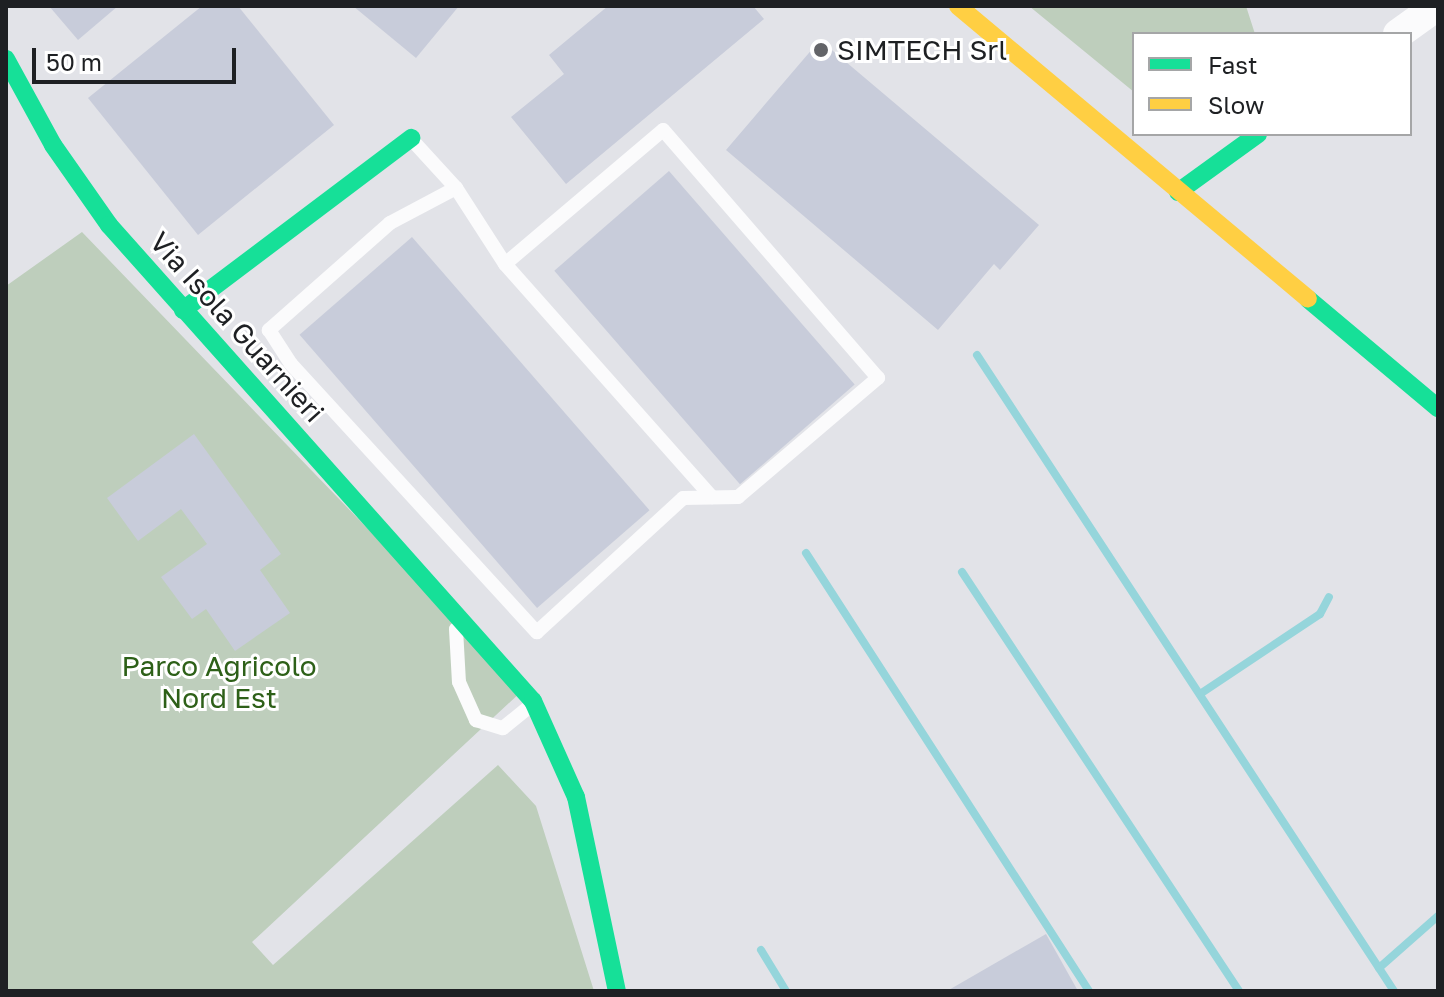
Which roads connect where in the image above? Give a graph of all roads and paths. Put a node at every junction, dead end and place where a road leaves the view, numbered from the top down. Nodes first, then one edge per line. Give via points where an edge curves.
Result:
1 (958, 6) edge
2 (1437, 6) edge
3 (1401, 32) edge
4 (6, 59) edge
5 (1255, 136) edge
6 (411, 138) joint
7 (456, 188) junction
8 (1178, 192) junction
9 (505, 264) junction
10 (183, 310) junction
11 (1438, 408) edge
12 (712, 497) junction
13 (457, 609) junction
14 (533, 701) junction
15 (617, 991) edge

1 - 8 street
2 - 3 street
4 - 10 street, Via Isola Guarnieri via 79,185
5 - 8 street
6 - 7 lane
6 - 10 street
7 - 9 lane
7 - 12 lane via 390,223 269,330 291,364 537,632 683,498
8 - 11 street
9 - 12 lane
9 - 12 lane via 663,130 878,378 738,497
10 - 13 street, Via Isola Guarnieri
13 - 14 street, Via Isola Guarnieri
13 - 14 lane via 456,668 476,720 503,728
14 - 15 street, Via Isola Guarnieri via 576,797

